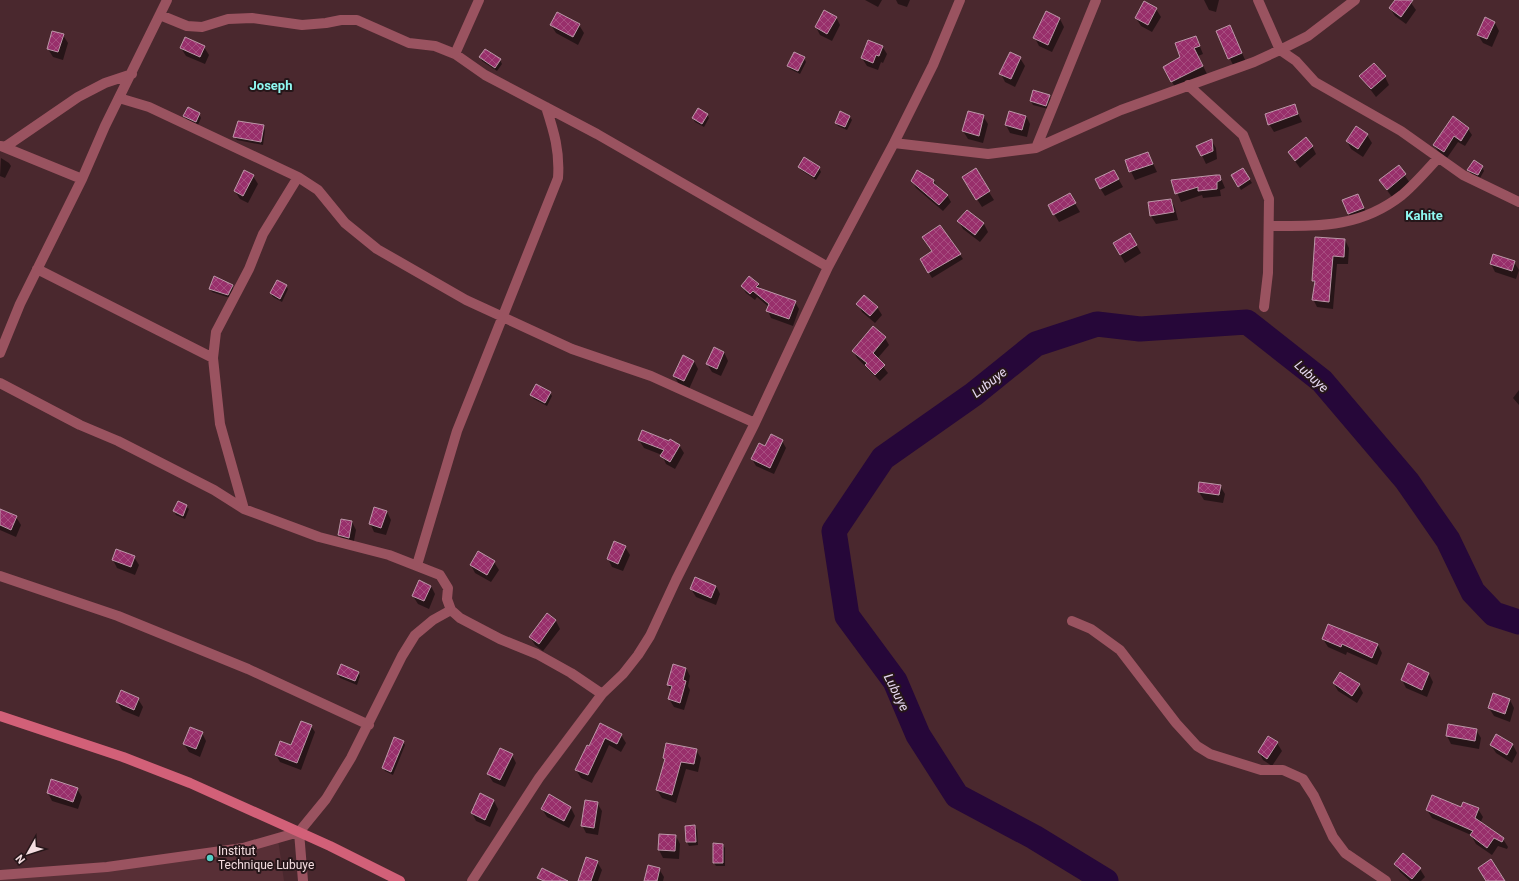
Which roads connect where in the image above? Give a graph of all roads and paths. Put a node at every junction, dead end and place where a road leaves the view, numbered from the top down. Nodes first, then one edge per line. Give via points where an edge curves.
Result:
1 (167, 0) edge
2 (479, 0) edge
3 (960, 0) edge
4 (1096, 0) edge
5 (1258, 0) edge
6 (1355, 0) edge
7 (160, 15) junction
8 (1280, 50) junction
9 (455, 54) junction
10 (132, 74) junction
11 (1188, 85) junction
12 (120, 98) junction
13 (546, 107) junction
14 (894, 143) junction
15 (2, 146) edge
16 (1036, 148) junction
17 (1438, 158) junction
18 (298, 177) junction
19 (82, 179) junction
20 (1519, 202) edge
21 (1268, 226) junction
22 (828, 267) junction
23 (37, 269) junction
24 (1264, 307) dead end
25 (501, 317) junction
26 (0, 353) edge
27 (213, 358) junction
28 (0, 383) edge
29 (755, 423) junction
30 (244, 509) junction
31 (417, 565) junction
32 (0, 576) edge
33 (451, 610) junction
34 (1072, 621) dead end
35 (602, 694) junction
36 (0, 716) edge
37 (369, 725) junction
38 (299, 832) junction
39 (0, 875) edge
40 (303, 881) edge
41 (400, 881) edge
42 (472, 881) edge
43 (1386, 881) edge

1 - 7 street
2 - 9 street
3 - 14 street via 933,65
4 - 16 street
5 - 8 street
6 - 8 street via 1308,36
7 - 9 street via 187,26 202,27 228,19 252,18 302,25 358,20 409,43 435,46
7 - 10 street
8 - 11 street
8 - 17 street via 1296,61 1324,89 1401,131
9 - 13 street via 485,75
10 - 12 street
10 - 15 street via 105,82
11 - 16 street via 1121,110
11 - 21 street via 1243,135 1269,199
12 - 18 street via 149,108
12 - 19 street
13 - 22 street
13 - 25 street via 559,158 558,178
14 - 16 street via 988,154
14 - 22 street
15 - 19 street
17 - 20 street via 1463,175
17 - 21 street via 1402,195 1367,216 1328,226
18 - 25 street via 318,190 345,224 377,249
18 - 27 street via 263,234 249,269 222,319 216,332
19 - 23 street
21 - 24 street via 1268,273
22 - 29 street
23 - 26 street
23 - 27 street
25 - 29 street via 572,349 651,376
25 - 31 street via 457,431
27 - 30 street via 220,424
28 - 30 street via 214,490
29 - 35 street via 650,636 623,674
30 - 31 street via 319,537
31 - 33 street via 440,575 448,588 447,599
32 - 37 street via 118,616 248,669
33 - 35 street via 467,622 500,639 537,654
33 - 37 street via 433,620 415,635 402,656
34 - 43 street via 1091,629 1120,650 1197,746 1210,754 1261,770 1283,770 1303,779 1333,837 1345,853
35 - 42 street via 539,778
36 - 38 street via 123,757 190,783
37 - 38 street via 326,799
38 - 39 street via 243,848 107,867
38 - 40 street
38 - 41 street

